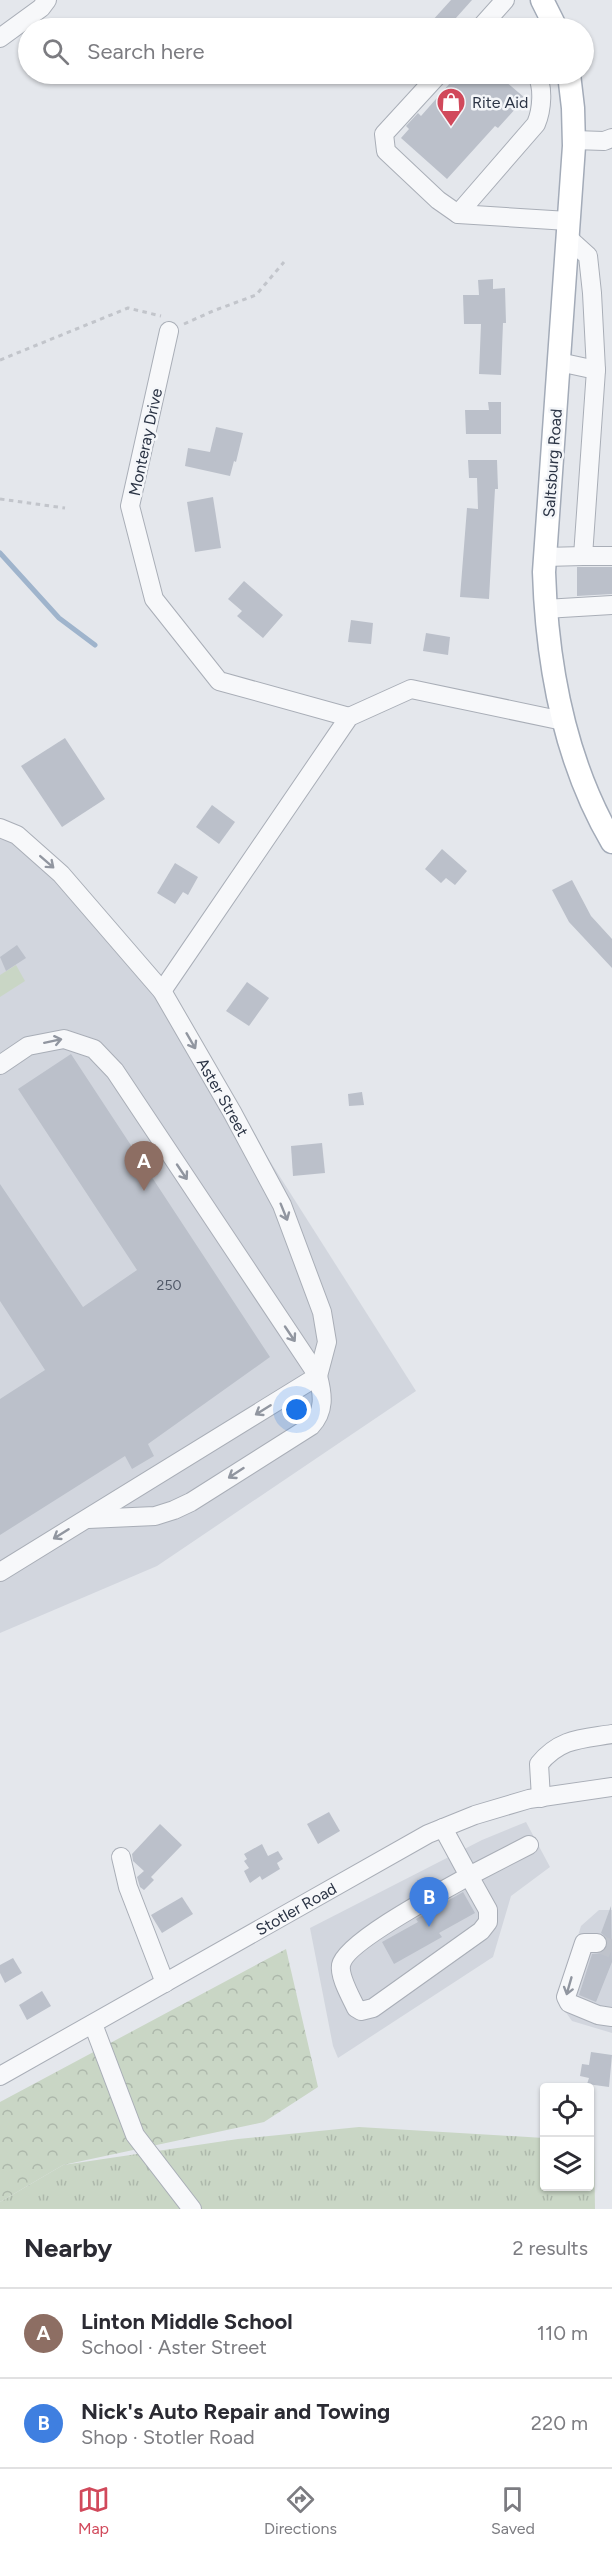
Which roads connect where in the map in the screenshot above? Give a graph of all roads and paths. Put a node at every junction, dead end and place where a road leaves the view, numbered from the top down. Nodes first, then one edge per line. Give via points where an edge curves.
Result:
1 (47, 0) edge
2 (505, 0) edge
3 (542, 0) edge
4 (27, 18) edge
5 (491, 18) edge
6 (551, 18) edge
7 (18, 25) edge
8 (0, 38) edge
9 (430, 84) edge
10 (541, 84) edge
11 (570, 84) edge
12 (612, 138) edge
13 (573, 140) junction
14 (458, 214) junction
15 (568, 229) junction
16 (284, 262) dead end
17 (169, 331) junction
18 (0, 360) edge
19 (559, 362) junction
20 (596, 370) junction
21 (0, 499) edge
22 (65, 508) dead end
23 (584, 556) junction
24 (612, 556) edge
25 (545, 558) junction
26 (612, 605) edge
27 (545, 609) junction
28 (349, 717) junction
29 (563, 721) junction
30 (0, 828) edge
31 (612, 842) edge
32 (162, 991) junction
33 (0, 1065) edge
34 (318, 1376) junction
35 (86, 1519) junction
36 (0, 1572) edge
37 (612, 1734) edge
38 (612, 1787) edge
39 (541, 1798) junction
40 (443, 1828) junction
41 (529, 1845) dead end
42 (122, 1857) dead end
43 (469, 1876) junction
44 (597, 1943) dead end
45 (165, 1983) junction
46 (612, 2017) edge
47 (93, 2024) junction
48 (0, 2076) edge
49 (192, 2209) edge

1 - 4 street
2 - 5 street
3 - 6 main road
7 - 8 street
9 - 14 street via 384,134 386,151
10 - 14 street via 536,124
11 - 13 main road, Saltsburg Road
12 - 13 street
13 - 15 main road, Saltsburg Road
14 - 15 street
15 - 19 main road, Saltsburg Road
15 - 20 street via 588,256
16 - 17 path via 256,295
17 - 18 path via 160,315 128,308
17 - 28 street, Monteray Drive via 130,506 154,599 219,681
19 - 20 street
19 - 25 main road, Saltsburg Road
20 - 23 street
21 - 22 path
23 - 24 street
23 - 25 street
25 - 27 main road, Saltsburg Road
26 - 27 street
27 - 29 main road, Saltsburg Road
28 - 29 street via 411,689
28 - 32 street
29 - 31 main road, Saltsburg Road via 573,761
30 -> 32 street, Aster Street via 17,835 61,874
32 -> 34 street, Aster Street via 282,1205 322,1312 327,1342
33 -> 34 street via 28,1046 64,1039 94,1049 115,1071
34 -> 35 street
34 -> 35 street via 322,1406 311,1426 190,1502 155,1516
35 -> 36 street
37 - 39 street via 564,1742 547,1754 539,1764
38 - 39 street, Stotler Road
39 - 40 street, Stotler Road via 475,1815
40 - 43 street
40 - 45 street, Stotler Road
41 - 43 street
42 - 45 street via 128,1887
43 - 43 street via 488,1910 488,1922 481,1931 373,2008 356,2008 340,1968 343,1959 396,1917
44 -> 46 street via 584,1943 566,1997 598,2015
45 - 47 street, Stotler Road
47 - 48 street, Stotler Road
47 - 49 street via 135,2135

